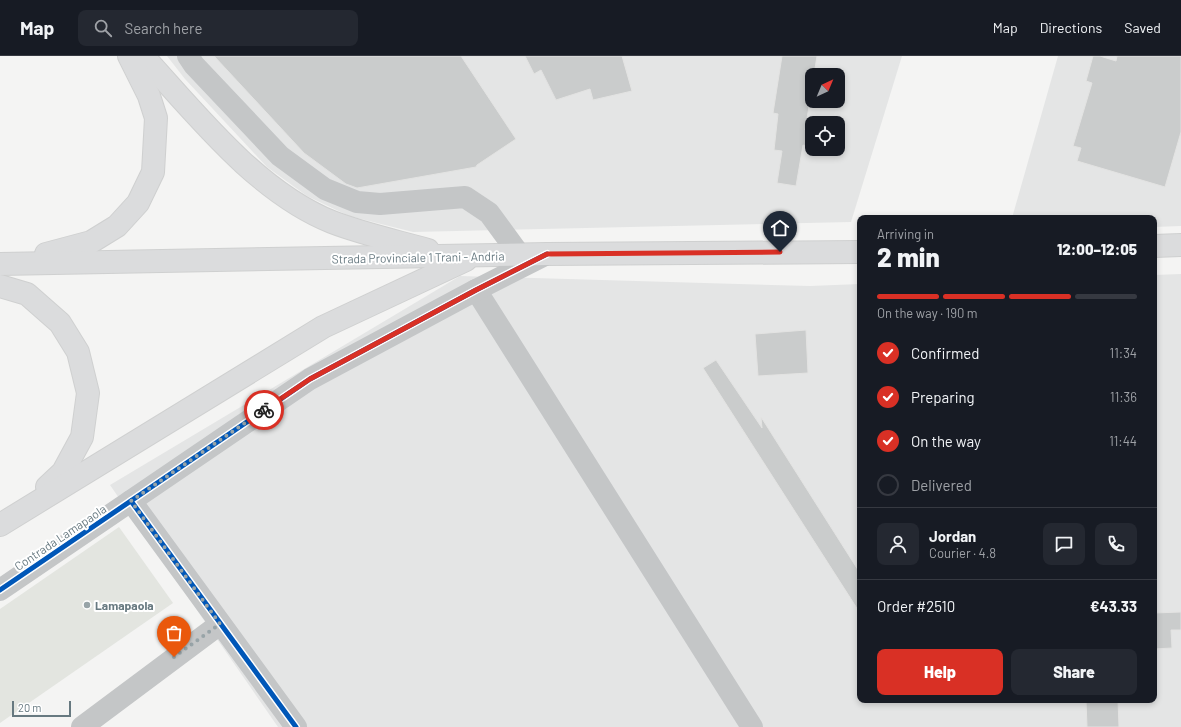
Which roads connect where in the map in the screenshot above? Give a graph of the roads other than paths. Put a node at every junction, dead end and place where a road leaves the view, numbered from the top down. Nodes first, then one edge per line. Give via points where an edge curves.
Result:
1 (129, 56) edge
2 (143, 56) edge
3 (188, 56) edge
4 (1181, 245) edge
5 (1157, 246) edge
6 (857, 252) edge
7 (519, 254) junction
8 (547, 254) junction
9 (474, 256) junction
10 (453, 257) junction
11 (0, 264) edge
12 (0, 286) edge
13 (476, 290) junction
14 (131, 501) junction
15 (6, 521) edge
16 (0, 590) edge
17 (220, 624) junction
18 (82, 727) edge
19 (296, 727) edge
20 (752, 727) edge

1 - 11 main road via 149,96 156,118 153,172 138,203 117,226 91,242
2 - 10 main road via 246,166 284,196 332,222
3 - 7 street via 280,156 325,189 357,202 380,204 465,197 489,213
4 - 5 main road
6 - 8 main road, Strada Provinciale 1 Trani - Andria
7 - 8 main road, Strada Provinciale 1 Trani - Andria
7 - 9 main road, Strada Provinciale 1 Trani - Andria
8 - 13 street, Contrada Lamapaola
9 - 10 main road, Strada Provinciale 1 Trani - Andria
9 - 15 main road via 323,327
10 - 11 main road, Strada Provinciale 1 Trani - Andria
12 - 15 main road via 27,294 60,323 78,352 88,393 82,437 63,472
13 - 14 street, Contrada Lamapaola via 310,379
13 - 20 street
14 - 16 street, Contrada Lamapaola
14 - 17 street
17 - 18 street
17 - 19 street

